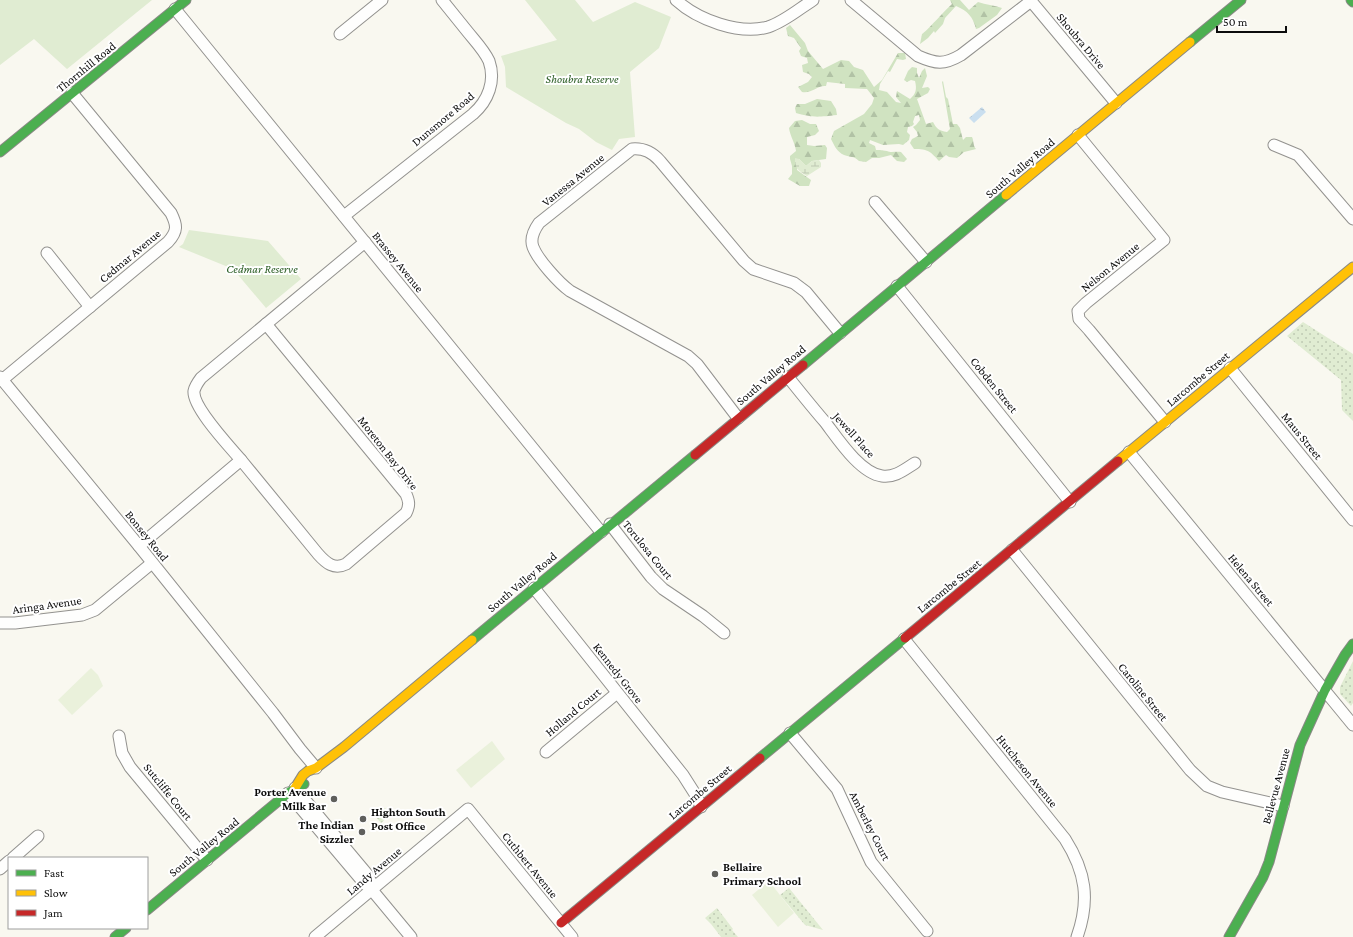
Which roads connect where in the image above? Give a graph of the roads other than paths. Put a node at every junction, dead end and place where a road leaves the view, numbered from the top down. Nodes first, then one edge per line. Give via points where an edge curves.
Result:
1 (186, 0) edge
2 (382, 0) edge
3 (442, 0) edge
4 (676, 0) edge
5 (813, 0) edge
6 (851, 0) edge
7 (1031, 0) edge
8 (1241, 0) edge
9 (1351, 0) edge
10 (1353, 2) edge
11 (175, 9) junction
12 (340, 34) dead end
13 (72, 93) junction
14 (1116, 103) junction
15 (1078, 135) junction
16 (0, 137) edge
17 (1274, 145) dead end
18 (4, 149) edge
19 (875, 202) dead end
20 (344, 216) junction
21 (1353, 219) edge
22 (365, 242) junction
23 (47, 253) dead end
24 (926, 262) junction
25 (1353, 267) edge
26 (897, 286) junction
27 (90, 306) junction
28 (266, 324) junction
29 (840, 333) junction
30 (1230, 368) junction
31 (788, 377) junction
32 (1, 378) edge
33 (738, 418) junction
34 (1165, 422) junction
35 (1129, 452) junction
36 (241, 460) junction
37 (915, 463) dead end
38 (1070, 502) junction
39 (1353, 520) edge
40 (610, 524) junction
41 (601, 532) junction
42 (139, 546) junction
43 (1012, 550) junction
44 (152, 563) junction
45 (534, 588) junction
46 (0, 623) edge
47 (724, 633) dead end
48 (904, 639) junction
49 (1353, 644) edge
50 (1325, 690) junction
51 (617, 693) junction
52 (1353, 725) edge
53 (790, 733) junction
54 (119, 736) dead end
55 (546, 752) dead end
56 (319, 766) junction
57 (682, 775) junction
58 (291, 790) junction
59 (711, 798) junction
60 (1283, 806) junction
61 (701, 807) junction
62 (468, 809) joint
63 (38, 836) dead end
64 (14, 857) edge
65 (207, 860) junction
66 (8, 862) edge
67 (0, 869) edge
68 (372, 890) junction
69 (148, 909) edge
70 (561, 923) junction
71 (125, 929) edge
72 (927, 931) dead end
73 (115, 937) edge
74 (315, 937) edge
75 (411, 937) edge
76 (572, 937) edge
77 (1077, 937) edge
78 (1229, 937) edge

1 - 11 street, Thornhill Road
2 - 12 street
3 - 20 street, Dunsmore Road via 489,61 491,81 487,99 473,114
4 - 5 street via 684,8 704,18 738,29 755,29 780,22
6 - 7 street, Shoubra Drive via 918,56 942,63 961,55
7 - 14 street, Shoubra Drive
8 - 14 street, South Valley Road
9 - 10 street
11 - 13 street, Thornhill Road
11 - 20 street, Brassey Avenue
13 - 18 street, Thornhill Road
13 - 27 street, Cedmar Avenue via 171,213 176,226 174,236 168,242
14 - 15 street, South Valley Road
15 - 24 street, South Valley Road
15 - 34 street, Nelson Avenue via 1164,240 1086,303 1078,311 1078,319 1090,330
16 - 18 street
17 - 21 street via 1298,155
19 - 24 street
20 - 22 street, Brassey Avenue
22 - 28 street, Moreton Bay Drive
22 - 41 street, Brassey Avenue
23 - 27 street
24 - 26 street, South Valley Road
25 - 30 street, Larcombe Street
26 - 29 street, South Valley Road
26 - 38 street, Cobden Street
27 - 32 street, Cedmar Avenue
28 - 36 street, Moreton Bay Drive via 201,378 194,392 195,401 203,414
28 - 36 street, Moreton Bay Drive via 406,494 409,507 402,517 346,564 335,567 318,554
29 - 31 street, South Valley Road
29 - 33 street, Vanessa Avenue via 806,292 794,283 753,269 744,261 657,157 647,150 632,150 539,223 534,231 532,246 561,284 688,356
30 - 34 street, Larcombe Street
30 - 39 street, Maus Street
31 - 33 street, South Valley Road
31 - 37 street, Jewell Place via 852,456 869,471 881,476 890,476
32 - 42 street, Bonsey Road
33 - 40 street, South Valley Road
34 - 35 street, Larcombe Street
35 - 38 street, Larcombe Street
35 - 50 street, Helena Street
36 - 42 street
38 - 43 street, Larcombe Street
40 - 41 street, South Valley Road
40 - 47 street, Torulosa Court via 662,590 703,616
41 - 45 street, South Valley Road
42 - 44 street, Bonsey Road
43 - 48 street, Larcombe Street
43 - 60 street, Caroline Street via 1190,770 1207,786 1222,792
44 - 46 street, Aringa Avenue via 95,610 82,615
44 - 56 street, Bonsey Road via 274,713 306,745
45 - 51 street, Kennedy Grove
45 - 56 street, South Valley Road
48 - 53 street, Larcombe Street
48 - 77 street, Hutcheson Avenue via 1065,839 1074,854 1080,868 1085,897
49 - 50 street, Bellevue Avenue
50 - 52 street, Helena Street
50 - 60 street, Bellevue Avenue via 1300,745
51 - 55 street, Holland Court
51 - 57 street, Kennedy Grove
53 - 59 street, Larcombe Street
53 - 72 street, Amberley Court via 836,789 871,862
54 - 65 street, Sutcliffe Court via 122,753 130,767
56 - 58 street, South Valley Road via 303,775
57 - 59 street, Kennedy Grove
57 - 61 street, Kennedy Grove
58 - 65 street, South Valley Road
58 - 68 street via 367,874
59 - 61 street, Larcombe Street
60 - 78 street, Bellevue Avenue via 1263,877
61 - 70 street, Larcombe Street
62 - 68 street, Landy Avenue
62 - 70 street, Cuthbert Avenue
63 - 64 street
65 - 69 street, South Valley Road
66 - 67 street
68 - 74 street, Landy Avenue
68 - 75 street
70 - 76 street, Cuthbert Avenue
71 - 73 street

